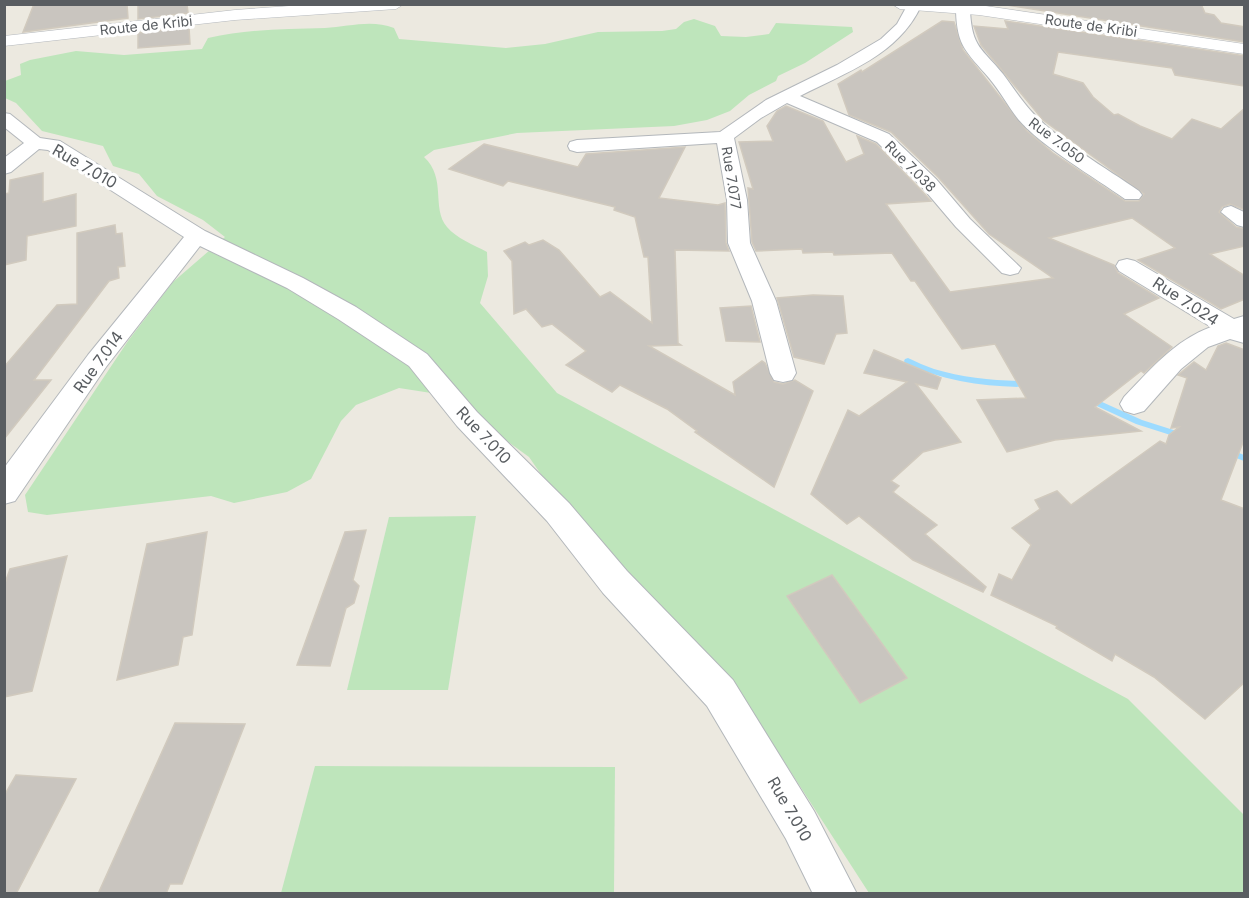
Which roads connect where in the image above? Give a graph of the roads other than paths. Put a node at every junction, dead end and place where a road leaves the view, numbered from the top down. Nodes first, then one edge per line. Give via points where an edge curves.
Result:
1 (396, 4) edge
2 (945, 4) edge
3 (907, 5) edge
4 (308, 7) edge
5 (971, 11) junction
6 (4, 41) edge
7 (1245, 47) edge
8 (789, 97) junction
9 (4, 118) edge
10 (725, 137) junction
11 (35, 143) junction
12 (577, 147) dead end
13 (4, 168) edge
14 (1132, 195) dead end
15 (197, 236) junction
16 (1127, 267) dead end
17 (1010, 268) dead end
18 (1240, 330) edge
19 (783, 373) dead end
20 (1134, 404) dead end
21 (4, 492) edge
22 (836, 894) edge

1 - 4 main road, Route de Kribi
2 - 5 main road
3 - 5 main road, Route de Kribi
3 - 8 street, Rue 7.077 via 900,30 882,46
4 - 6 main road, Route de Kribi
5 - 7 main road, Route de Kribi
5 - 14 street, Rue 7.050 via 964,33 975,54 1025,116
8 - 10 street, Rue 7.077 via 760,111
8 - 17 street, Rue 7.038 via 883,138
9 - 11 street, Rue 7.010
10 - 12 street
10 - 19 street, Rue 7.077 via 737,200 739,243 764,301
11 - 13 street
11 - 15 street, Rue 7.010 via 53,145
15 - 21 street, Rue 7.014 via 97,361
15 - 22 street, Rue 7.010 via 295,284 418,360 467,419 558,512 615,582 720,693 800,825
16 - 18 street, Rue 7.024
18 - 20 street via 1199,341

